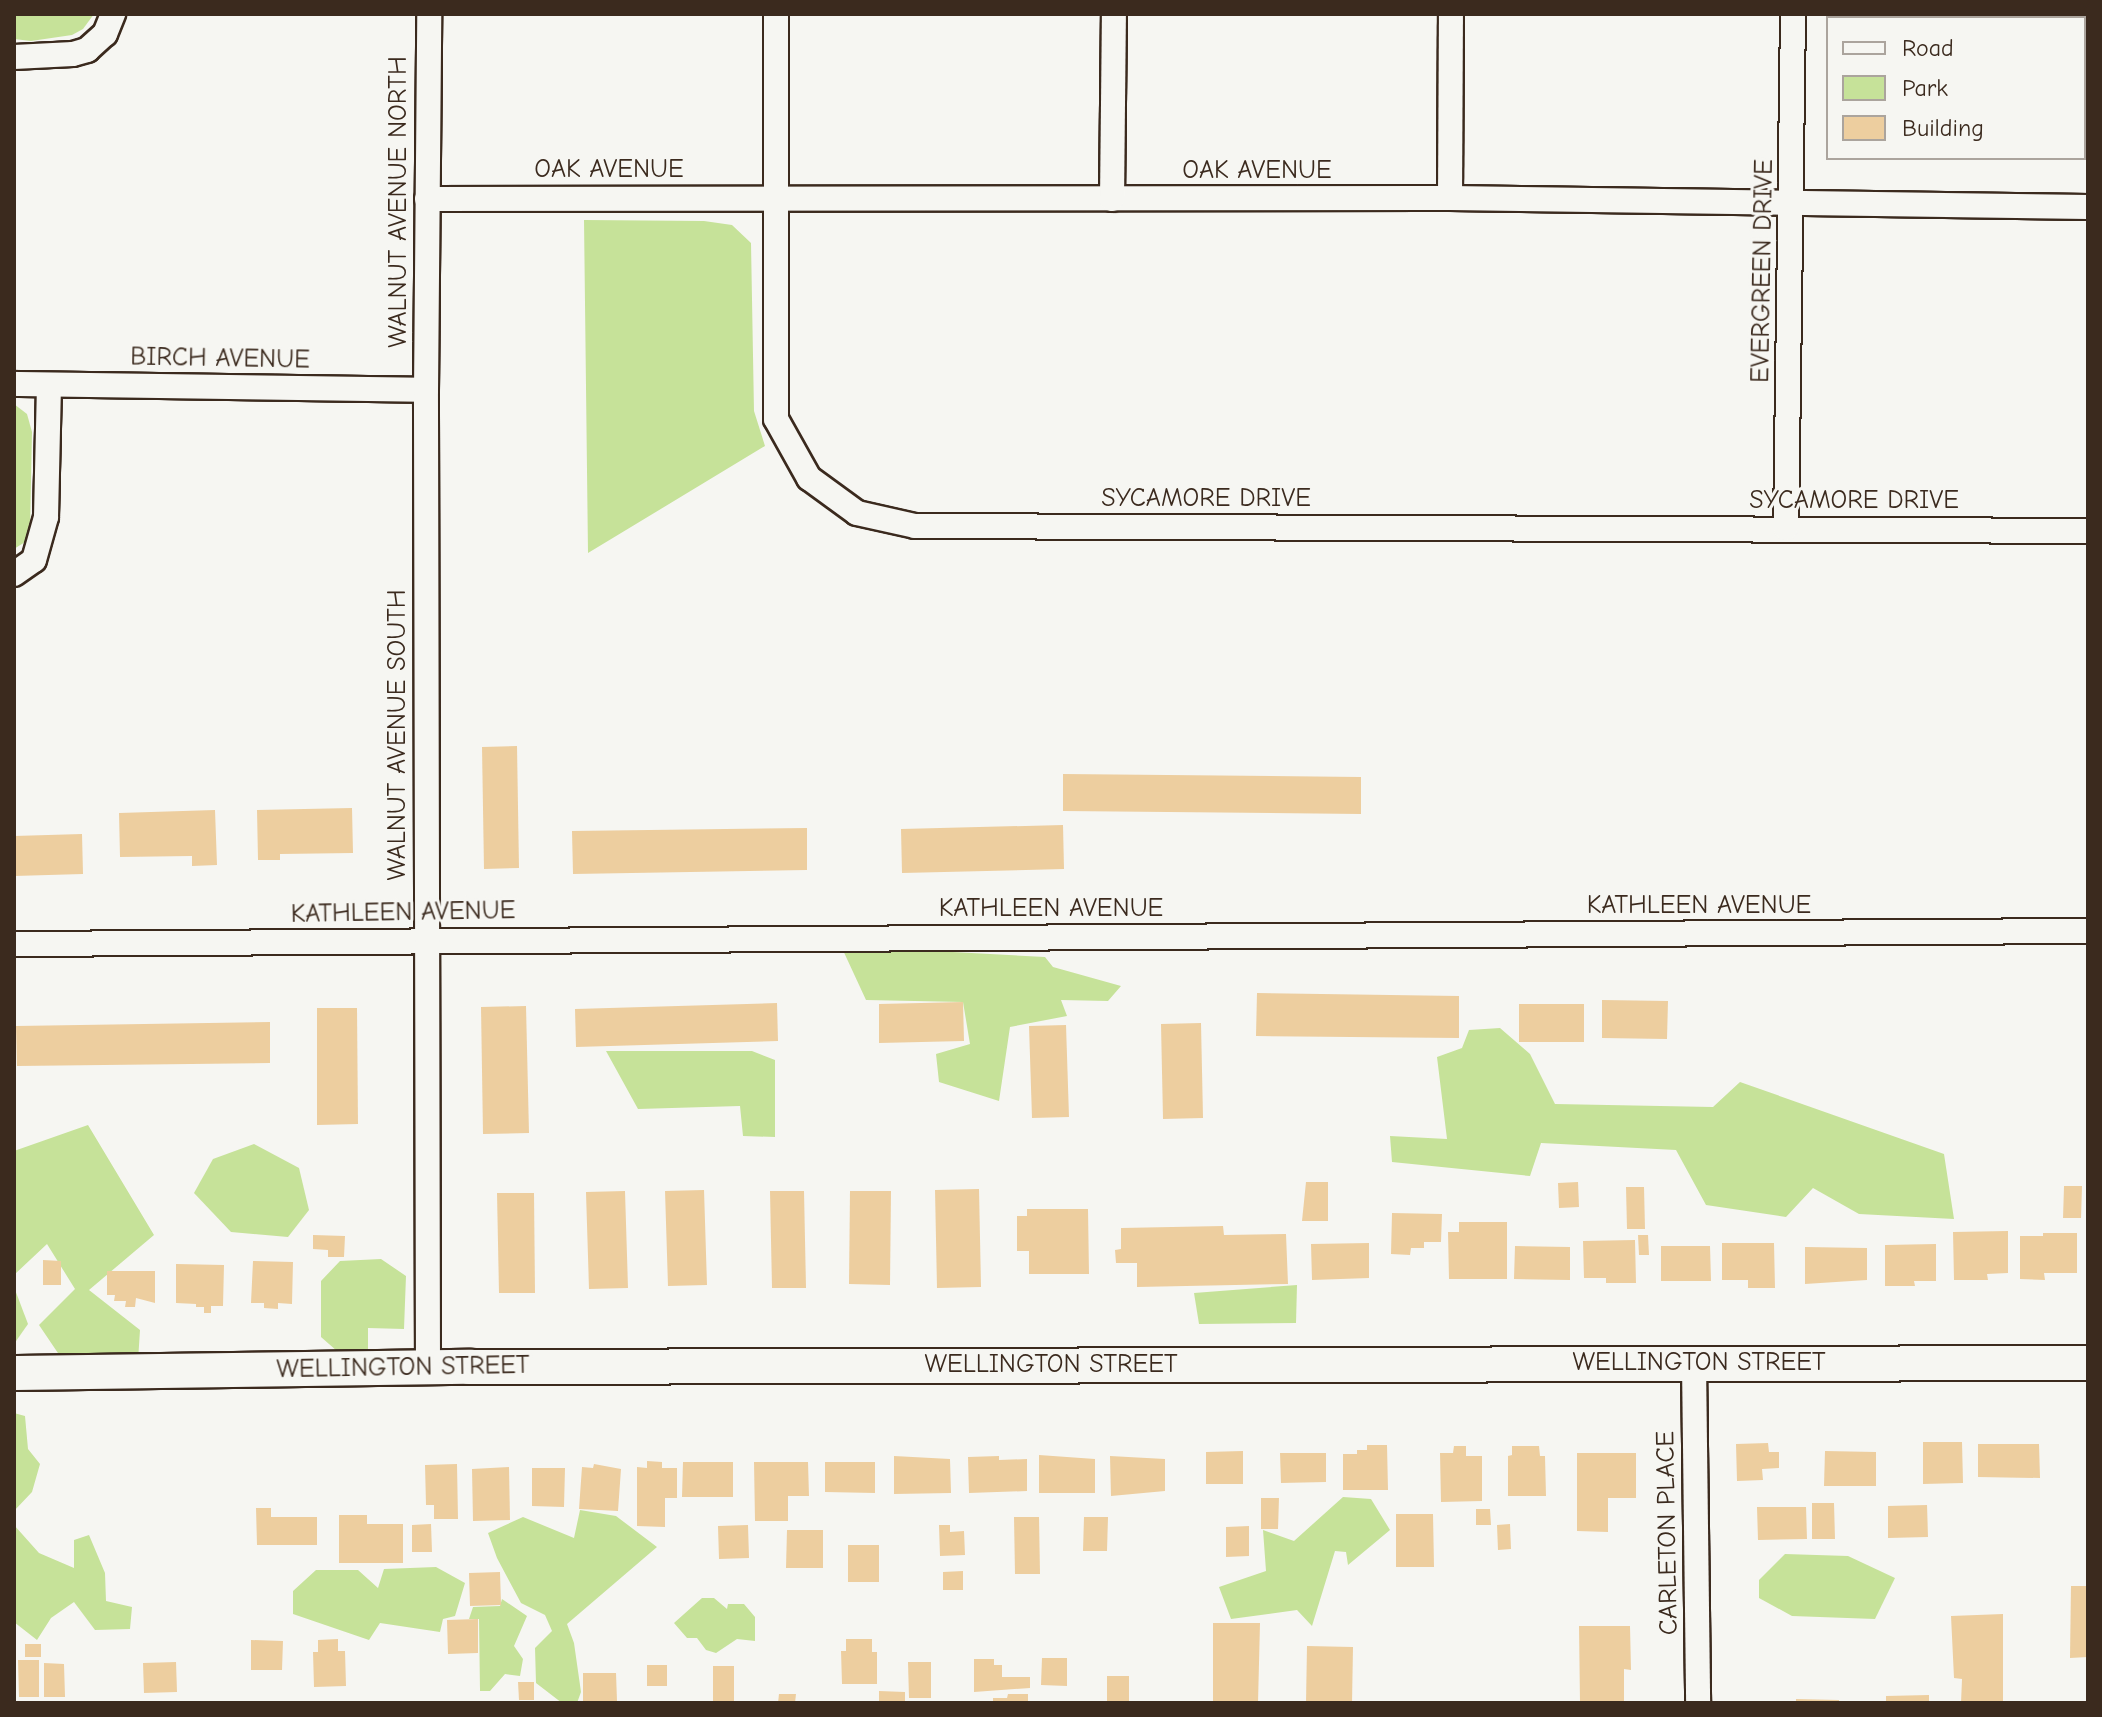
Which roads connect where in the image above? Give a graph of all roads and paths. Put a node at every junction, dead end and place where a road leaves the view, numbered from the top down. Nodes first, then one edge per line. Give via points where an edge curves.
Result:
1 (113, 14) edge
2 (429, 14) edge
3 (776, 14) edge
4 (1114, 14) edge
5 (1451, 14) edge
6 (1793, 14) edge
7 (14, 57) edge
8 (775, 198) junction
9 (1450, 198) junction
10 (427, 199) junction
11 (1112, 199) junction
12 (1792, 203) junction
13 (2088, 207) edge
14 (14, 384) edge
15 (49, 385) junction
16 (426, 390) junction
17 (1786, 528) junction
18 (2088, 531) edge
19 (14, 574) edge
20 (2088, 931) edge
21 (426, 940) junction
22 (14, 944) edge
23 (1694, 1363) junction
24 (2088, 1363) edge
25 (428, 1367) junction
26 (14, 1373) edge
27 (1698, 1703) edge

1 - 7 street via 105,34 87,50
2 - 10 street, WALNUT AVENUE NORTH
3 - 8 street, SYCAMORE DRIVE
4 - 11 street
5 - 9 street
6 - 12 street, EVERGREEN DRIVE
8 - 10 street, OAK AVENUE
8 - 11 street, OAK AVENUE
8 - 17 street, SYCAMORE DRIVE via 776,419 809,478 857,513 915,526
9 - 11 street, OAK AVENUE
9 - 12 street, OAK AVENUE
10 - 16 street, WALNUT AVENUE NORTH
12 - 13 street, OAK AVENUE
12 - 17 street, EVERGREEN DRIVE
14 - 15 street, BIRCH AVENUE
15 - 16 street, BIRCH AVENUE
15 - 19 street via 46,517 34,560
16 - 21 street, WALNUT AVENUE SOUTH
17 - 18 street, SYCAMORE DRIVE
20 - 21 street, KATHLEEN AVENUE
21 - 22 street, KATHLEEN AVENUE
21 - 25 street, WALNUT AVENUE SOUTH
23 - 24 main road, WELLINGTON STREET
23 - 25 main road, WELLINGTON STREET
23 - 27 street, CARLETON PLACE
25 - 26 main road, WELLINGTON STREET

